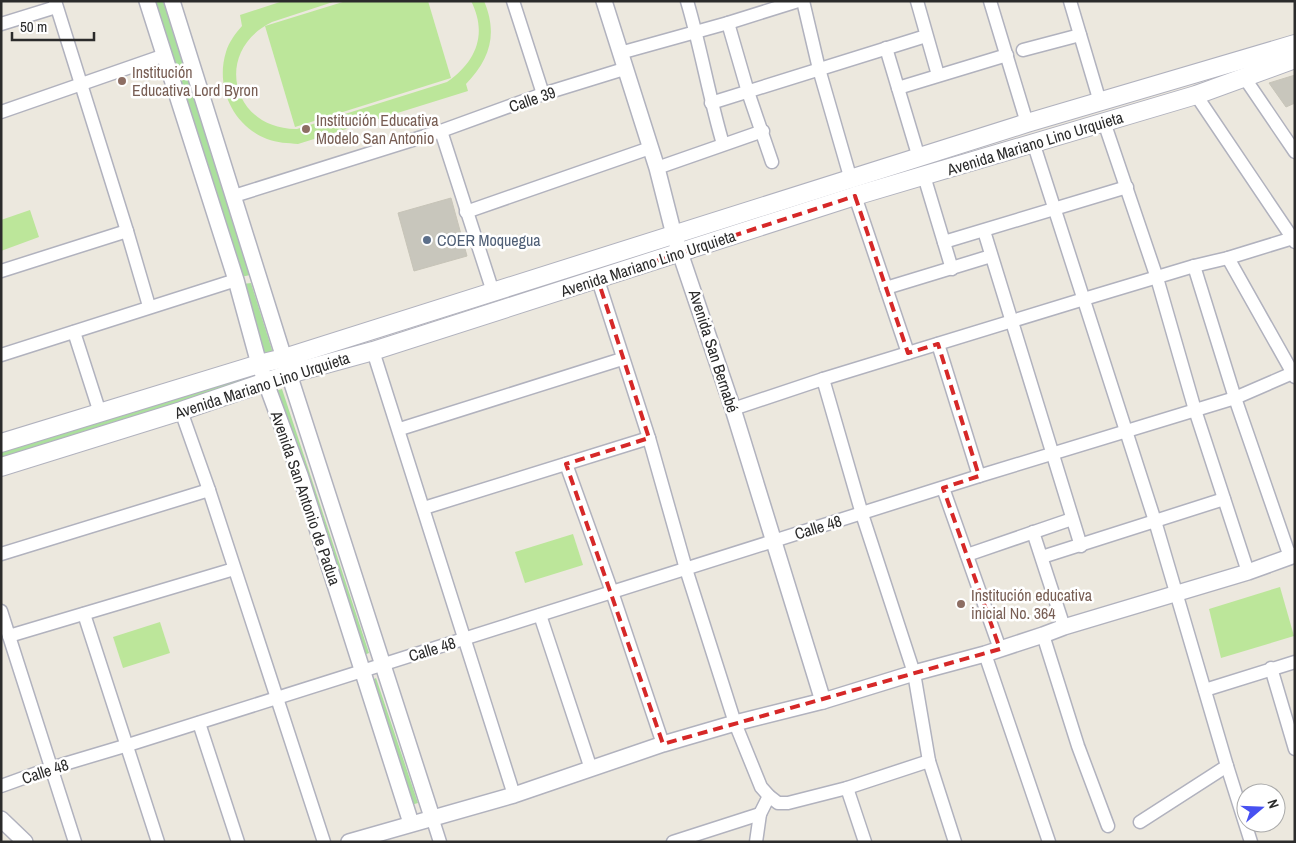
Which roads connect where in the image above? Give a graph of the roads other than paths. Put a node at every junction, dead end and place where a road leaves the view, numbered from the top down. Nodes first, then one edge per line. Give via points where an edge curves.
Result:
1 (147, 1) edge
2 (172, 1) edge
3 (513, 1) edge
4 (604, 1) edge
5 (687, 1) edge
6 (798, 1) edge
7 (803, 1) edge
8 (917, 1) edge
9 (990, 1) edge
10 (1070, 1) edge
11 (56, 4) edge
12 (728, 23) junction
13 (1, 24) edge
14 (696, 32) junction
15 (1080, 35) junction
16 (926, 36) junction
17 (1295, 44) edge
18 (886, 48) junction
19 (1023, 50) dead end
20 (620, 53) junction
21 (165, 54) junction
22 (1007, 55) junction
23 (1295, 59) edge
24 (624, 69) junction
25 (819, 69) junction
26 (938, 75) junction
27 (1244, 77) junction
28 (82, 84) junction
29 (898, 88) junction
30 (748, 92) junction
31 (543, 94) junction
32 (1196, 95) junction
33 (1100, 102) junction
34 (711, 103) junction
35 (1, 112) edge
36 (1104, 122) junction
37 (1027, 123) junction
38 (440, 131) junction
39 (762, 131) junction
40 (1033, 142) junction
41 (722, 144) junction
42 (650, 148) junction
43 (1295, 152) edge
44 (919, 158) junction
45 (772, 162) dead end
46 (657, 168) junction
47 (924, 176) junction
48 (1127, 187) junction
49 (853, 188) junction
50 (234, 196) junction
51 (1054, 208) junction
52 (466, 212) junction
53 (127, 231) junction
54 (984, 231) junction
55 (674, 235) junction
56 (1294, 240) edge
57 (944, 242) junction
58 (680, 252) junction
59 (991, 256) junction
60 (1228, 258) junction
61 (1194, 266) junction
62 (952, 268) junction
63 (1, 272) edge
64 (1157, 278) junction
65 (236, 280) junction
66 (598, 280) junction
67 (886, 288) junction
68 (493, 292) junction
69 (1084, 299) junction
70 (149, 306) junction
71 (1011, 322) junction
72 (74, 332) junction
73 (938, 344) junction
74 (374, 351) junction
75 (908, 353) junction
76 (1, 356) edge
77 (622, 359) junction
78 (260, 364) junction
79 (287, 366) junction
80 (1294, 375) edge
81 (823, 379) junction
82 (266, 382) junction
83 (1235, 398) junction
84 (733, 408) junction
85 (1195, 410) junction
86 (181, 411) junction
87 (100, 413) junction
88 (400, 429) junction
89 (1126, 431) junction
90 (649, 438) junction
91 (1, 443) edge
92 (1052, 454) junction
93 (566, 464) junction
94 (1, 467) edge
95 (320, 469) junction
96 (300, 475) junction
97 (979, 476) junction
98 (943, 488) junction
99 (209, 490) junction
100 (1224, 499) junction
101 (424, 508) junction
102 (862, 514) junction
103 (1072, 519) junction
104 (1155, 521) junction
105 (1033, 532) junction
106 (774, 541) junction
107 (1081, 546) junction
108 (1, 554) edge
109 (968, 556) junction
110 (1292, 556) edge
111 (1042, 557) junction
112 (350, 562) junction
113 (234, 568) junction
114 (330, 569) junction
115 (686, 569) junction
116 (1248, 572) junction
117 (612, 592) junction
118 (1177, 593) junction
119 (1, 611) edge
120 (84, 614) junction
121 (540, 615) junction
122 (1064, 627) junction
123 (1043, 635) junction
124 (10, 636) junction
125 (466, 639) junction
126 (993, 652) junction
127 (1295, 662) edge
128 (383, 665) junction
129 (1272, 668) junction
130 (363, 671) junction
131 (914, 673) junction
132 (1204, 690) junction
133 (276, 698) junction
134 (823, 701) junction
135 (199, 723) junction
136 (735, 723) junction
137 (663, 744) junction
138 (128, 746) junction
139 (1295, 749) edge
140 (929, 761) junction
141 (1227, 766) junction
142 (51, 768) junction
143 (591, 769) junction
144 (1, 786) edge
145 (847, 788) junction
146 (514, 795) junction
147 (769, 796) junction
148 (760, 814) junction
149 (432, 817) junction
150 (1, 819) edge
151 (1140, 822) dead end
152 (411, 823) junction
153 (1108, 826) dead end
154 (24, 842) edge
155 (75, 842) edge
156 (158, 842) edge
157 (238, 842) edge
158 (324, 842) edge
159 (349, 842) edge
160 (440, 842) edge
161 (674, 842) edge
162 (756, 842) edge
163 (866, 842) edge
164 (955, 842) edge
165 (1049, 842) edge
166 (1251, 842) edge

1 - 21 street, Avenida San Antonio de Padua
2 - 50 street, Avenida San Antonio de Padua
3 - 31 street
4 - 20 street, Avenida San Bernabé
5 - 14 street
6 - 12 street
7 - 25 street
8 - 16 street
9 - 22 street
10 - 15 street
11 - 13 street
11 - 28 street
12 - 14 street
12 - 30 street
14 - 20 street
14 - 34 street
15 - 19 street
15 - 33 street
16 - 18 street
16 - 26 street
17 - 33 main road, Avenida Mariano Lino Urquieta
18 - 25 street
18 - 29 street
20 - 24 street, Avenida San Bernabé
21 - 28 street
21 - 65 street, Avenida San Antonio de Padua
22 - 26 street
22 - 37 street
23 - 27 main road, Avenida Mariano Lino Urquieta
24 - 31 street, Calle 39
24 - 42 street, Avenida San Bernabé
25 - 30 street
25 - 49 street
26 - 29 street
27 - 32 main road, Avenida Mariano Lino Urquieta
27 - 43 street
28 - 35 street
28 - 53 street
29 - 44 street
30 - 34 street
30 - 39 street
31 - 38 street, Calle 39
32 - 36 main road, Avenida Mariano Lino Urquieta
32 - 56 street
33 - 37 main road, Avenida Mariano Lino Urquieta
34 - 41 street
36 - 40 main road, Avenida Mariano Lino Urquieta
36 - 48 street
37 - 44 main road, Avenida Mariano Lino Urquieta
38 - 50 street, Calle 39
38 - 52 street
39 - 41 street
39 - 45 street
40 - 47 main road, Avenida Mariano Lino Urquieta
40 - 51 street
41 - 46 street
42 - 46 street, Avenida San Bernabé
42 - 52 street
44 - 49 main road, Avenida Mariano Lino Urquieta
46 - 55 street, Avenida San Bernabé
47 - 49 main road, Avenida Mariano Lino Urquieta
47 - 57 street
48 - 51 street
48 - 64 street
49 - 55 main road, Avenida Mariano Lino Urquieta
49 - 58 main road, Avenida Mariano Lino Urquieta
49 - 67 street
50 - 79 street, Avenida San Antonio de Padua
51 - 54 street
51 - 69 street
52 - 68 street
53 - 63 street
53 - 70 street
54 - 57 street
54 - 59 street
55 - 58 street, Avenida San Bernabé
55 - 68 main road, Avenida Mariano Lino Urquieta
56 - 60 street
57 - 62 street
58 - 66 main road, Avenida Mariano Lino Urquieta
58 - 84 street, Avenida San Bernabé
59 - 62 street
59 - 71 street
60 - 61 street
60 - 80 street
61 - 64 street
61 - 83 street
62 - 67 street
64 - 69 street
64 - 85 street
65 - 70 street
65 - 78 street, Avenida San Antonio de Padua
66 - 74 main road, Avenida Mariano Lino Urquieta
66 - 77 street
67 - 75 street
68 - 79 main road, Avenida Mariano Lino Urquieta
69 - 71 street
69 - 89 street
70 - 72 street
71 - 73 street
71 - 92 street
72 - 76 street
72 - 87 street
73 - 75 street
73 - 97 street
74 - 79 main road, Avenida Mariano Lino Urquieta
74 - 88 street
75 - 81 street
77 - 88 street
77 - 90 street
78 - 79 main road, Avenida Mariano Lino Urquieta
78 - 82 street, Avenida San Antonio de Padua
78 - 87 main road, Avenida Mariano Lino Urquieta
79 - 82 main road, Avenida Mariano Lino Urquieta
79 - 95 street, Avenida San Antonio de Padua
80 - 83 street, Calle 48
81 - 84 street
81 - 102 street
82 - 86 main road, Avenida Mariano Lino Urquieta
82 - 96 street, Avenida San Antonio de Padua
83 - 85 street, Calle 48
83 - 110 street
84 - 106 street, Avenida San Bernabé
85 - 89 street, Calle 48
85 - 100 street
86 - 94 main road, Avenida Mariano Lino Urquieta
86 - 99 street
87 - 91 main road, Avenida Mariano Lino Urquieta
88 - 101 street
89 - 92 street, Calle 48
89 - 104 street
90 - 93 street
90 - 115 street
92 - 97 street, Calle 48
92 - 103 street
93 - 101 street
93 - 117 street
95 - 96 street
95 - 112 street, Avenida San Antonio de Padua
96 - 114 street, Avenida San Antonio de Padua
97 - 98 street, Calle 48
98 - 102 street, Calle 48
98 - 109 street
99 - 108 street
99 - 113 street
100 - 104 street
100 - 116 street
101 - 125 street
102 - 106 street, Calle 48
102 - 131 street
103 - 105 street
103 - 107 street
104 - 107 street
104 - 118 street
105 - 109 street
105 - 111 street
106 - 115 street, Calle 48
106 - 134 street, Avenida San Bernabé
107 - 111 street
109 - 126 street
110 - 116 street
111 - 122 street
112 - 114 street
112 - 128 street, Avenida San Antonio de Padua
113 - 120 street
113 - 133 street
114 - 130 street, Avenida San Antonio de Padua
115 - 117 street, Calle 48
115 - 136 street
116 - 118 street
117 - 121 street, Calle 48
117 - 137 street
118 - 122 street
118 - 132 street
119 - 124 street
120 - 124 street
120 - 138 street
121 - 125 street, Calle 48
121 - 143 street
122 - 123 street
123 - 126 street
123 - 153 street via 1078,746
124 - 142 street
125 - 128 street, Calle 48
125 - 146 street
126 - 131 street
126 - 165 street
127 - 129 street
128 - 130 street, Calle 48
128 - 149 street, Avenida San Antonio de Padua
129 - 132 street
129 - 139 street
130 - 133 street, Calle 48
130 - 152 street, Avenida San Antonio de Padua
131 - 134 street
131 - 140 street
132 - 141 street
133 - 135 street, Calle 48
133 - 158 street
134 - 136 street
135 - 138 street, Calle 48
135 - 157 street
136 - 137 street
136 - 147 street via 761,787
137 - 143 street
138 - 142 street, Calle 48
138 - 156 street
140 - 145 street
140 - 164 street
141 - 151 street
141 - 166 street
142 - 144 street, Calle 48
142 - 155 street
143 - 146 street
145 - 147 street via 788,803 778,803
145 - 163 street
146 - 149 street
147 - 148 street
148 - 161 street
148 - 162 street
149 - 152 street
149 - 160 street
150 - 154 street
152 - 159 street

